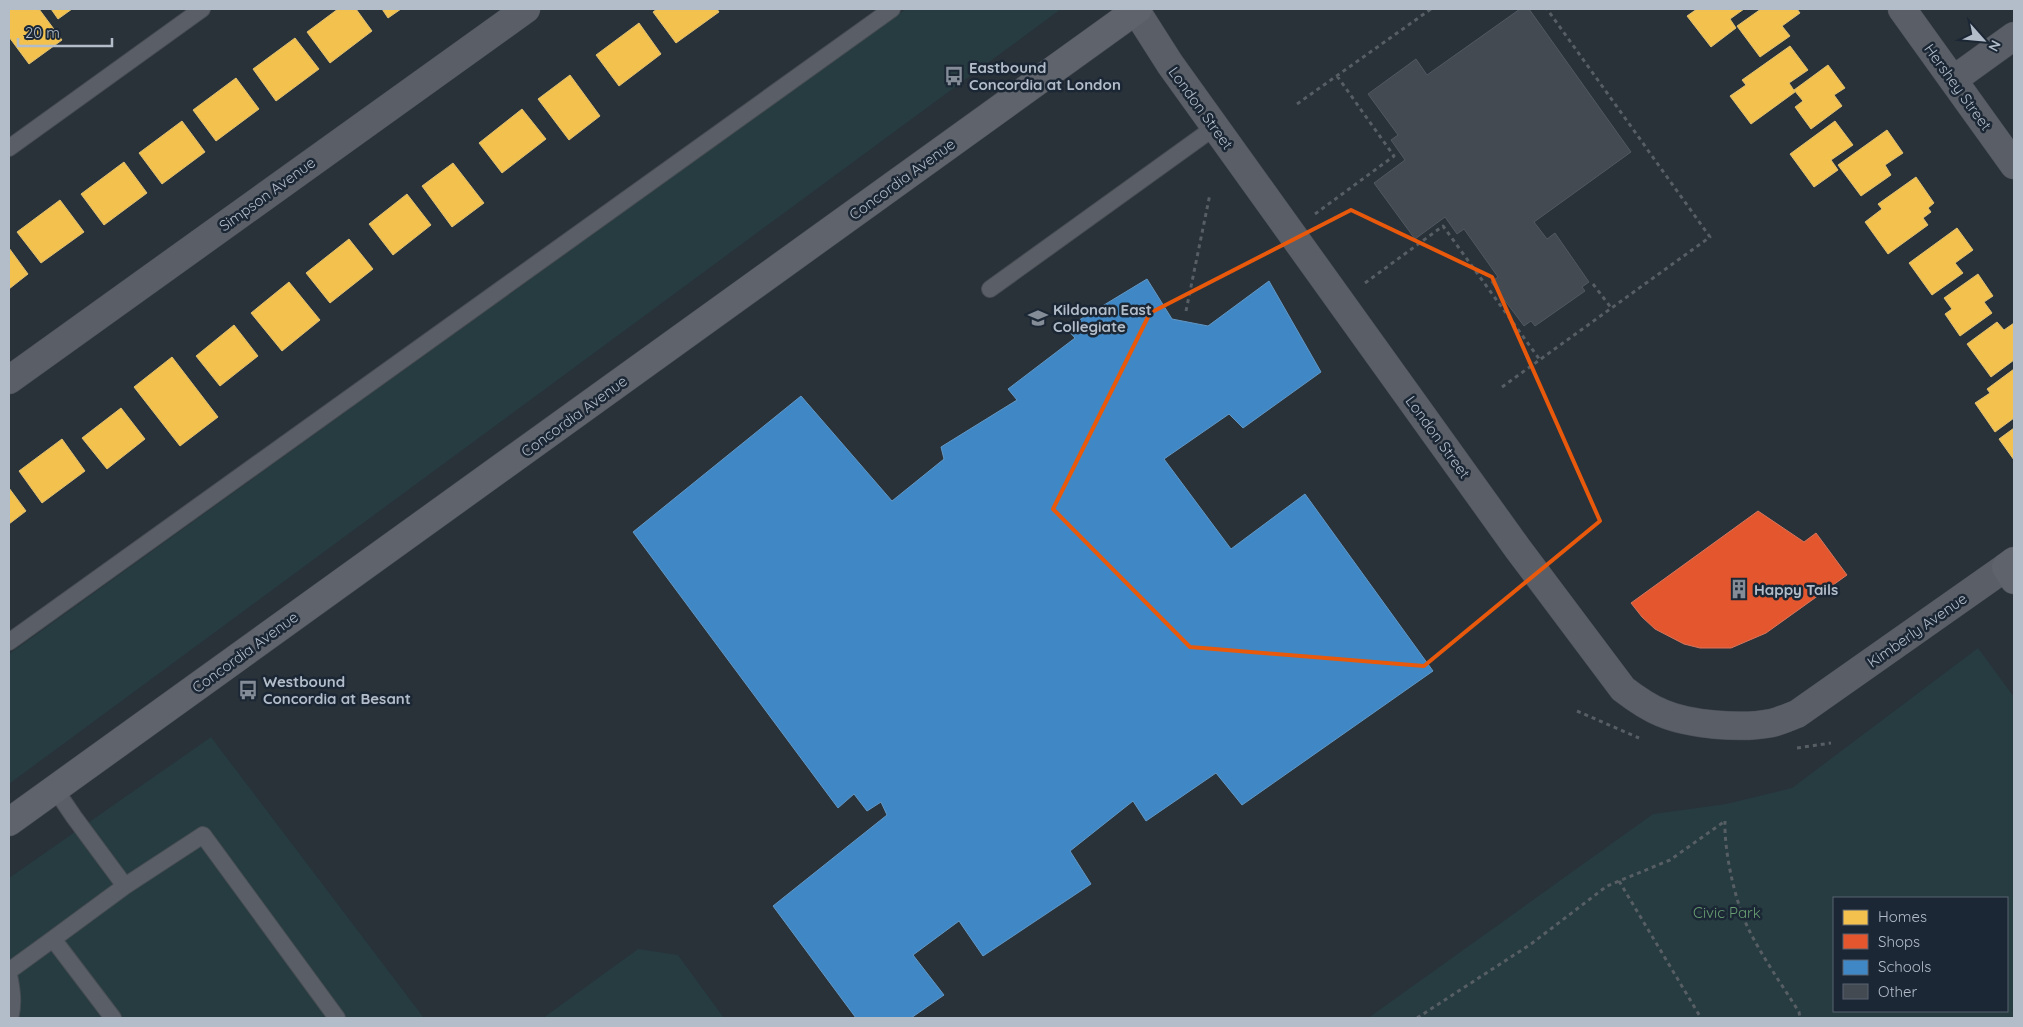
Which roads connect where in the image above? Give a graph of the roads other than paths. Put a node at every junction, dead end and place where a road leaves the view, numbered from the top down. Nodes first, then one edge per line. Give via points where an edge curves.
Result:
1 (202, 9) edge
2 (526, 9) edge
3 (892, 9) edge
4 (1136, 9) edge
5 (1902, 9) edge
6 (2014, 36) edge
7 (1953, 80) junction
8 (1215, 127) junction
9 (9, 148) edge
10 (2014, 165) edge
11 (990, 289) dead end
12 (9, 380) edge
13 (2011, 569) edge
14 (9, 642) edge
15 (1820, 698) joint
16 (55, 789) junction
17 (9, 822) edge
18 (125, 886) junction
19 (53, 939) junction
20 (9, 971) edge
21 (9, 976) edge
22 (10, 1018) edge
23 (113, 1018) edge
24 (337, 1018) edge

1 - 9 lane
2 - 12 street, Simpson Avenue
3 - 14 lane
4 - 8 street, London Street
4 - 16 main road, Concordia Avenue
5 - 7 street, Hershey Street
6 - 7 street
7 - 10 street, Hershey Street
8 - 11 lane
8 - 15 street, London Street via 1518,549 1623,689 1664,714 1692,721 1747,726 1773,723 1797,714
13 - 15 street, Kimberly Avenue
16 - 17 main road, Concordia Avenue
16 - 18 lane
18 - 19 lane
18 - 24 lane via 203,835
19 - 20 lane
19 - 23 lane
21 - 22 lane via 12,991

